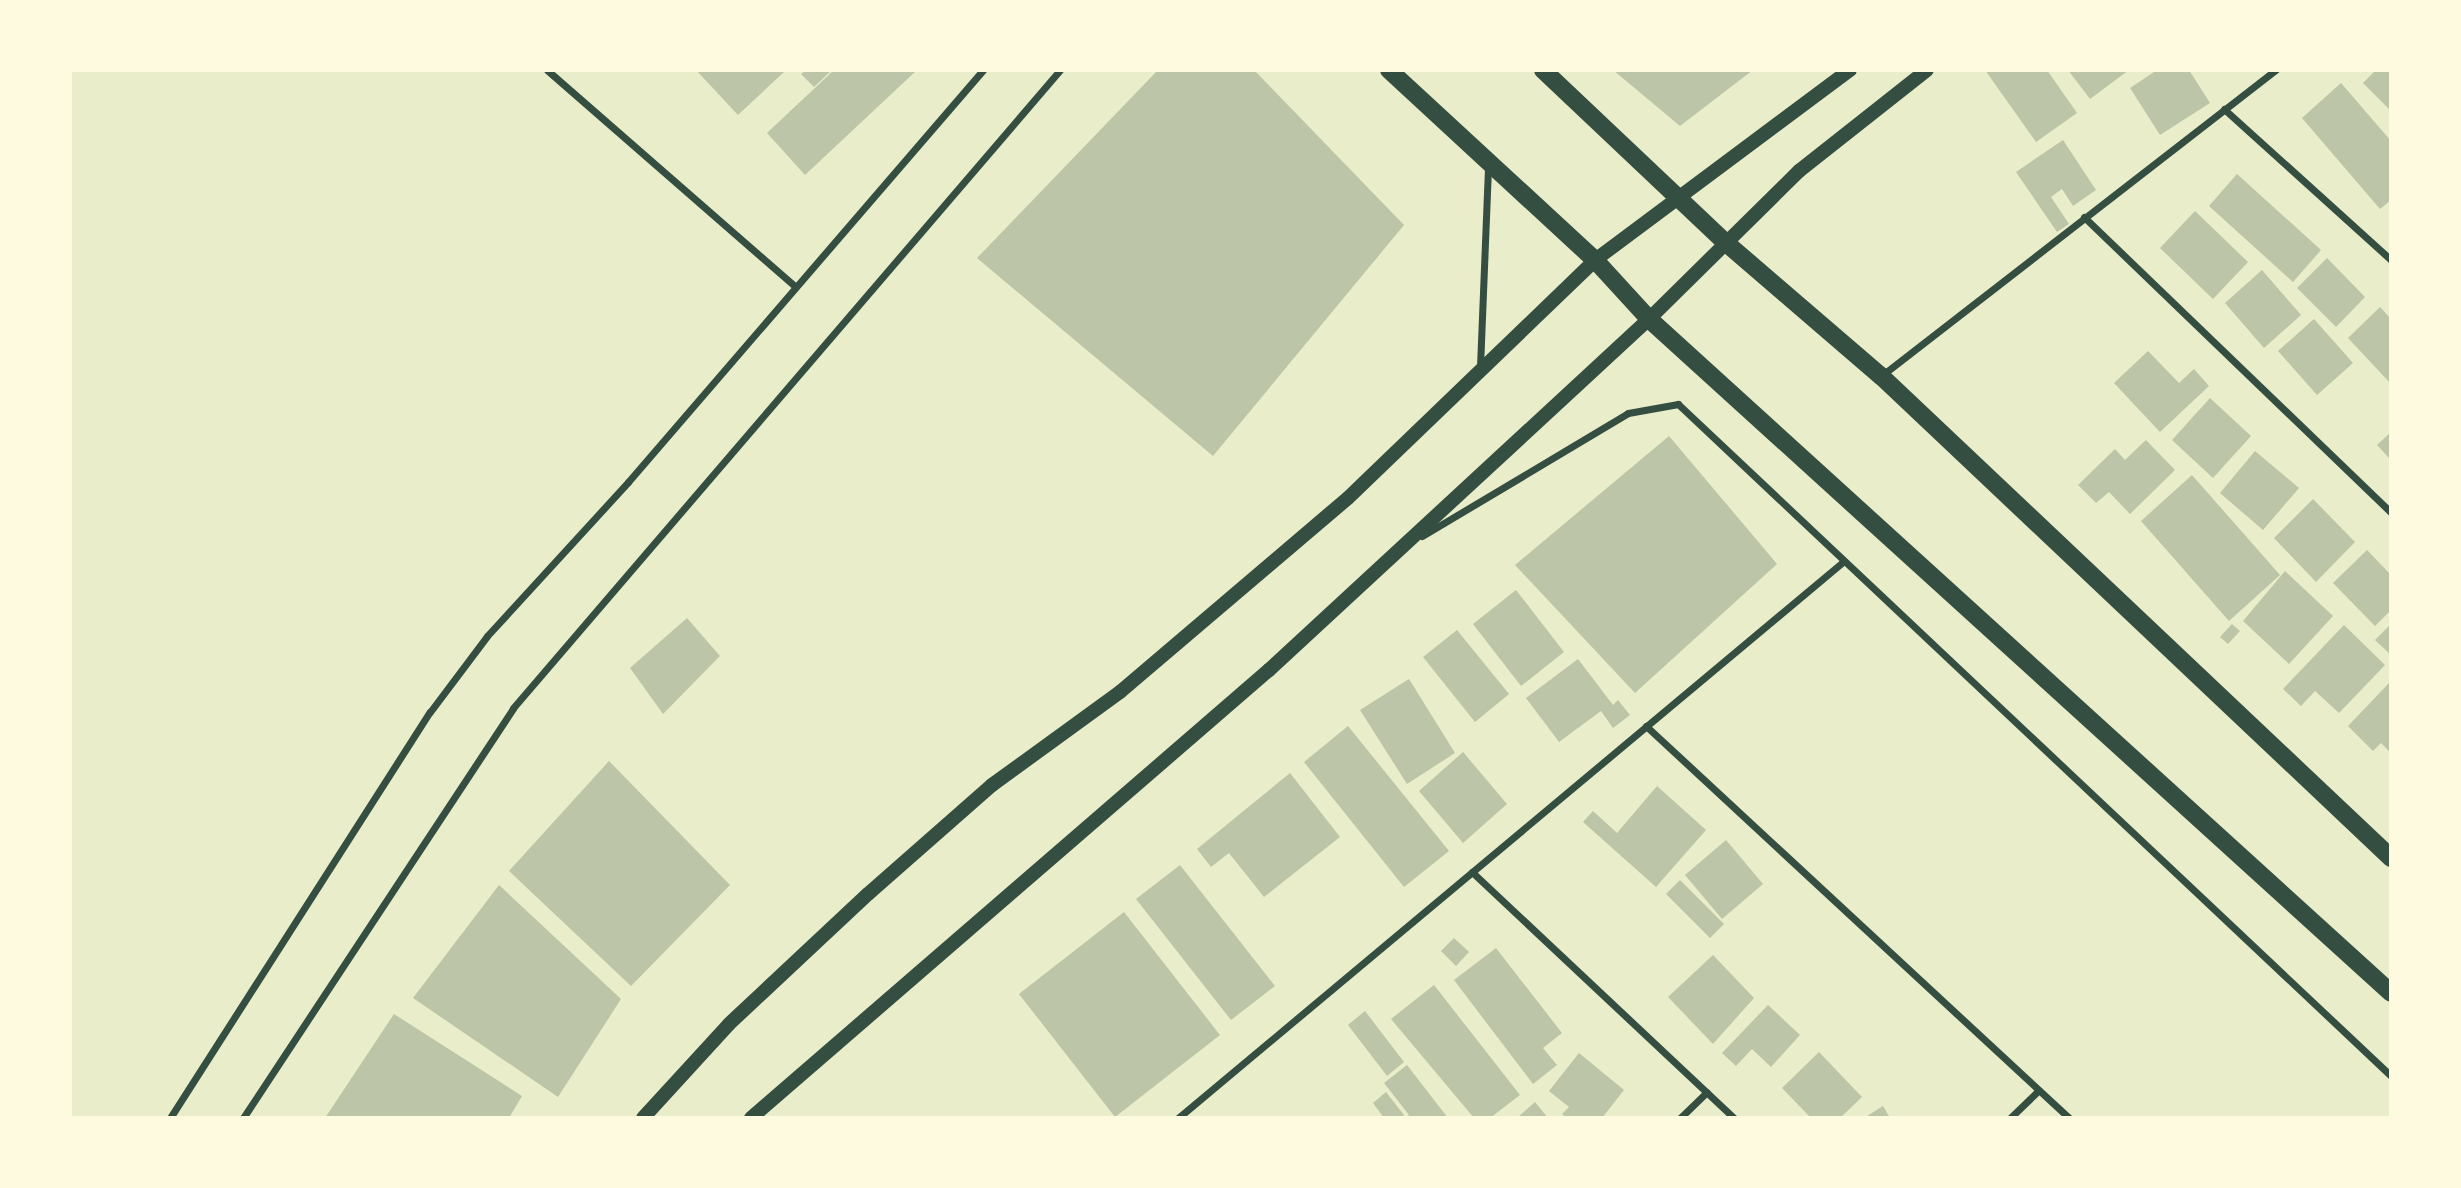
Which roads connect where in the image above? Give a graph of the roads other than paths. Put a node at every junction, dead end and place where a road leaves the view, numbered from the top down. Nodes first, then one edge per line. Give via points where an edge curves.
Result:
1 (547, 70) edge
2 (983, 70) edge
3 (1060, 70) edge
4 (1389, 70) edge
5 (1543, 70) edge
6 (1850, 70) edge
7 (1927, 70) edge
8 (2276, 70) edge
9 (2224, 109) junction
10 (1488, 162) junction
11 (1680, 197) junction
12 (2084, 217) junction
13 (1725, 242) junction
14 (1595, 260) junction
15 (2391, 260) edge
16 (796, 287) junction
17 (1649, 319) junction
18 (1480, 371) junction
19 (1881, 376) junction
20 (2391, 512) edge
21 (1412, 542) junction
22 (1844, 561) junction
23 (1646, 726) junction
24 (2391, 858) edge
25 (1472, 873) junction
26 (2391, 993) edge
27 (2391, 1076) edge
28 (2039, 1090) junction
29 (1707, 1092) junction
30 (170, 1118) edge
31 (243, 1118) edge
32 (643, 1118) edge
33 (751, 1118) edge
34 (1178, 1118) edge
35 (1681, 1118) edge
36 (1734, 1118) edge
37 (2010, 1118) edge
38 (2069, 1118) edge

1 - 16 street
2 - 16 street
3 - 31 street via 513,708
4 - 10 main road
5 - 11 main road
6 - 11 main road
7 - 13 main road via 1799,171
8 - 9 street
9 - 12 street
9 - 15 street
10 - 14 main road
10 - 18 street
11 - 13 main road
11 - 14 main road
12 - 19 street
12 - 20 street
13 - 17 main road
13 - 19 main road
14 - 17 main road
14 - 18 main road
16 - 30 street via 487,636 430,712
17 - 21 main road
17 - 26 main road
18 - 32 main road via 1348,498 1120,692 992,785 868,894 729,1024
19 - 24 main road
21 - 22 street via 1628,413 1678,404
21 - 33 main road
22 - 23 street
22 - 27 street
23 - 25 street
23 - 28 street
25 - 29 street
25 - 34 street
28 - 37 street
28 - 38 street
29 - 35 street
29 - 36 street

